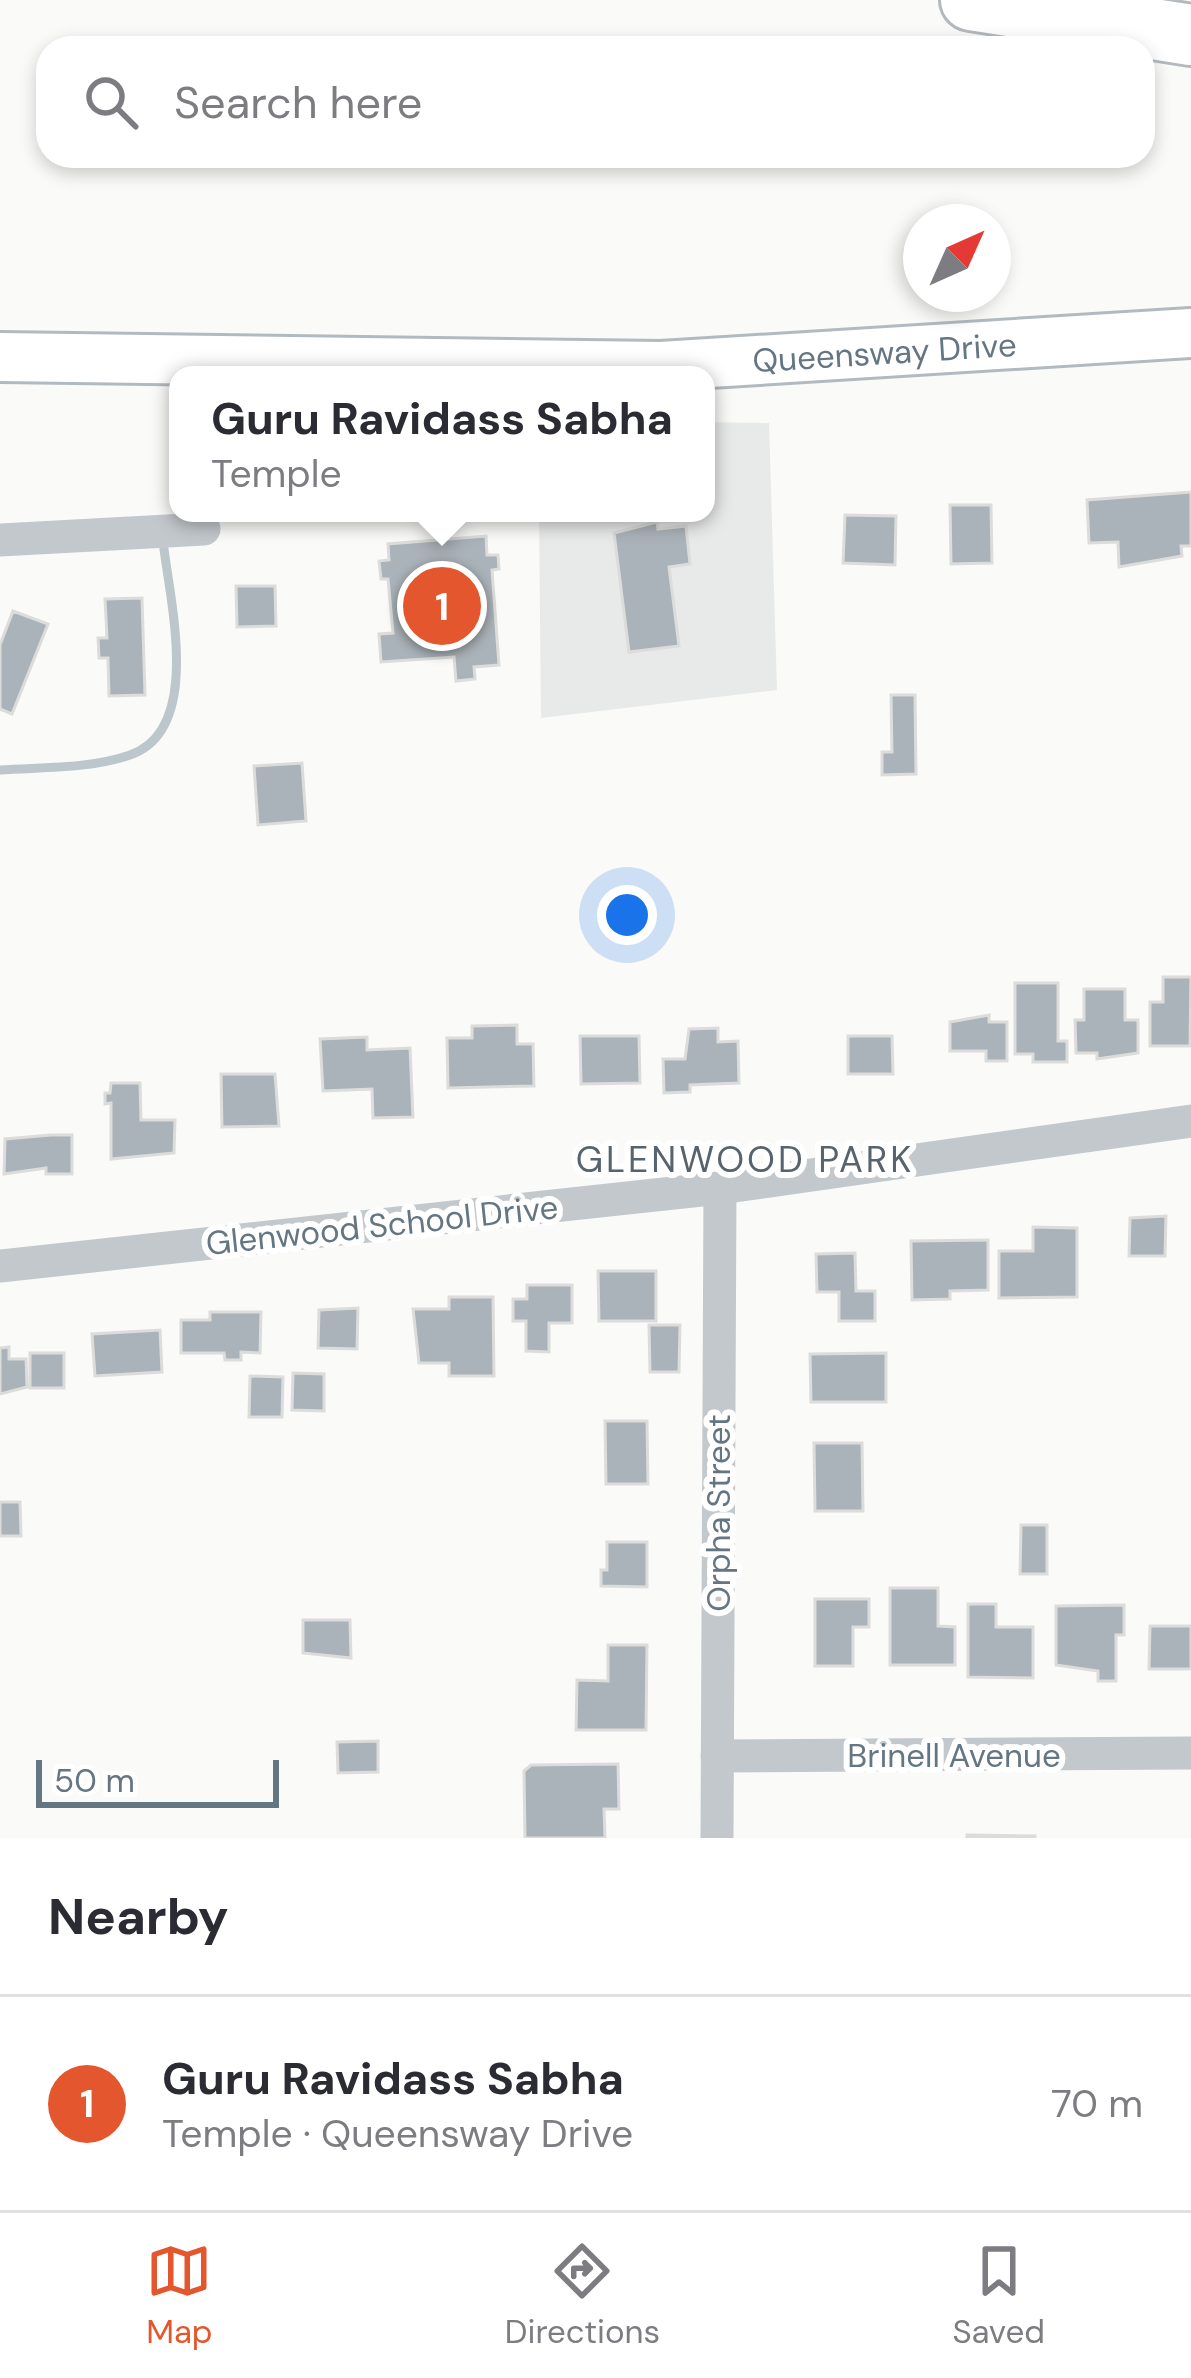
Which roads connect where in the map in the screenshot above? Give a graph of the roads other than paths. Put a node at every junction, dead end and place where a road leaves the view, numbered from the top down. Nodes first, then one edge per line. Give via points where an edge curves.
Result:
1 (971, 0) edge
2 (1191, 34) edge
3 (1191, 333) edge
4 (0, 357) edge
5 (204, 529) dead end
6 (0, 540) edge
7 (1191, 1121) edge
8 (720, 1188) junction
9 (0, 1266) edge
10 (1191, 1754) edge
11 (717, 1756) junction
12 (717, 1838) edge

1 - 2 highway
3 - 4 main road, Queensway Drive via 661,366
5 - 6 street
7 - 8 street, Glenwood School Drive
8 - 9 street, Glenwood School Drive
8 - 11 street, Orpha Street
10 - 11 street, Brinell Avenue
11 - 12 street, Orpha Street

